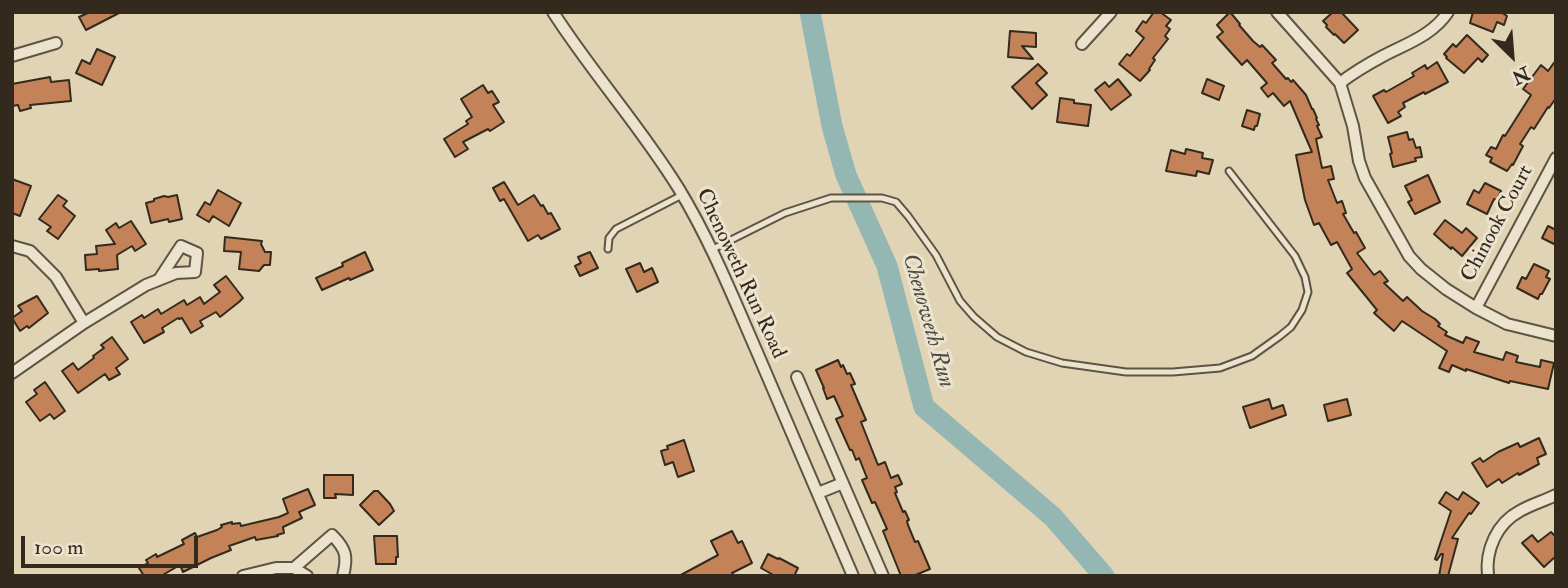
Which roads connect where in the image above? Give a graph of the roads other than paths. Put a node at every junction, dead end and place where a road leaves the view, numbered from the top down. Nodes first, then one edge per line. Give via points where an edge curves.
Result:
1 (553, 12) edge
2 (1111, 12) edge
3 (1277, 12) edge
4 (1448, 12) edge
5 (56, 43) dead end
6 (1082, 44) dead end
7 (12, 57) edge
8 (1340, 83) junction
9 (1556, 158) edge
10 (1229, 171) dead end
11 (682, 195) junction
12 (12, 246) edge
13 (608, 249) dead end
14 (711, 250) junction
15 (159, 278) dead end
16 (1476, 308) junction
17 (84, 323) junction
18 (1556, 336) edge
19 (12, 373) edge
20 (797, 377) dead end
21 (842, 483) junction
22 (818, 493) junction
23 (1556, 495) edge
24 (294, 568) dead end
25 (243, 576) edge
26 (307, 576) edge
27 (344, 576) edge
28 (853, 576) edge
29 (883, 576) edge
30 (1488, 576) edge

1 - 11 street, Chenoweth Run Road
2 - 6 street
3 - 8 street
4 - 8 street via 1427,34
5 - 7 street
8 - 16 street via 1365,178 1399,240 1421,269
9 - 16 street, Chinook Court
10 - 14 lane via 1295,256 1308,292 1302,310 1280,337 1252,356 1220,368 1126,372 1062,363 1026,352 974,317 908,216 896,202 881,198 831,198 785,214
11 - 13 lane via 616,229
11 - 14 street, Chenoweth Run Road
12 - 17 street via 30,251 56,277
14 - 22 street, Chenoweth Run Road
15 - 17 street via 181,246 197,253 195,272 176,272 146,285
16 - 18 street via 1507,324
17 - 19 street
20 - 21 street
21 - 22 street
21 - 29 street
22 - 28 street, Chenoweth Run Road
23 - 30 street via 1507,520 1492,543
24 - 27 street via 332,535 344,547
25 - 26 street via 276,568 294,568

